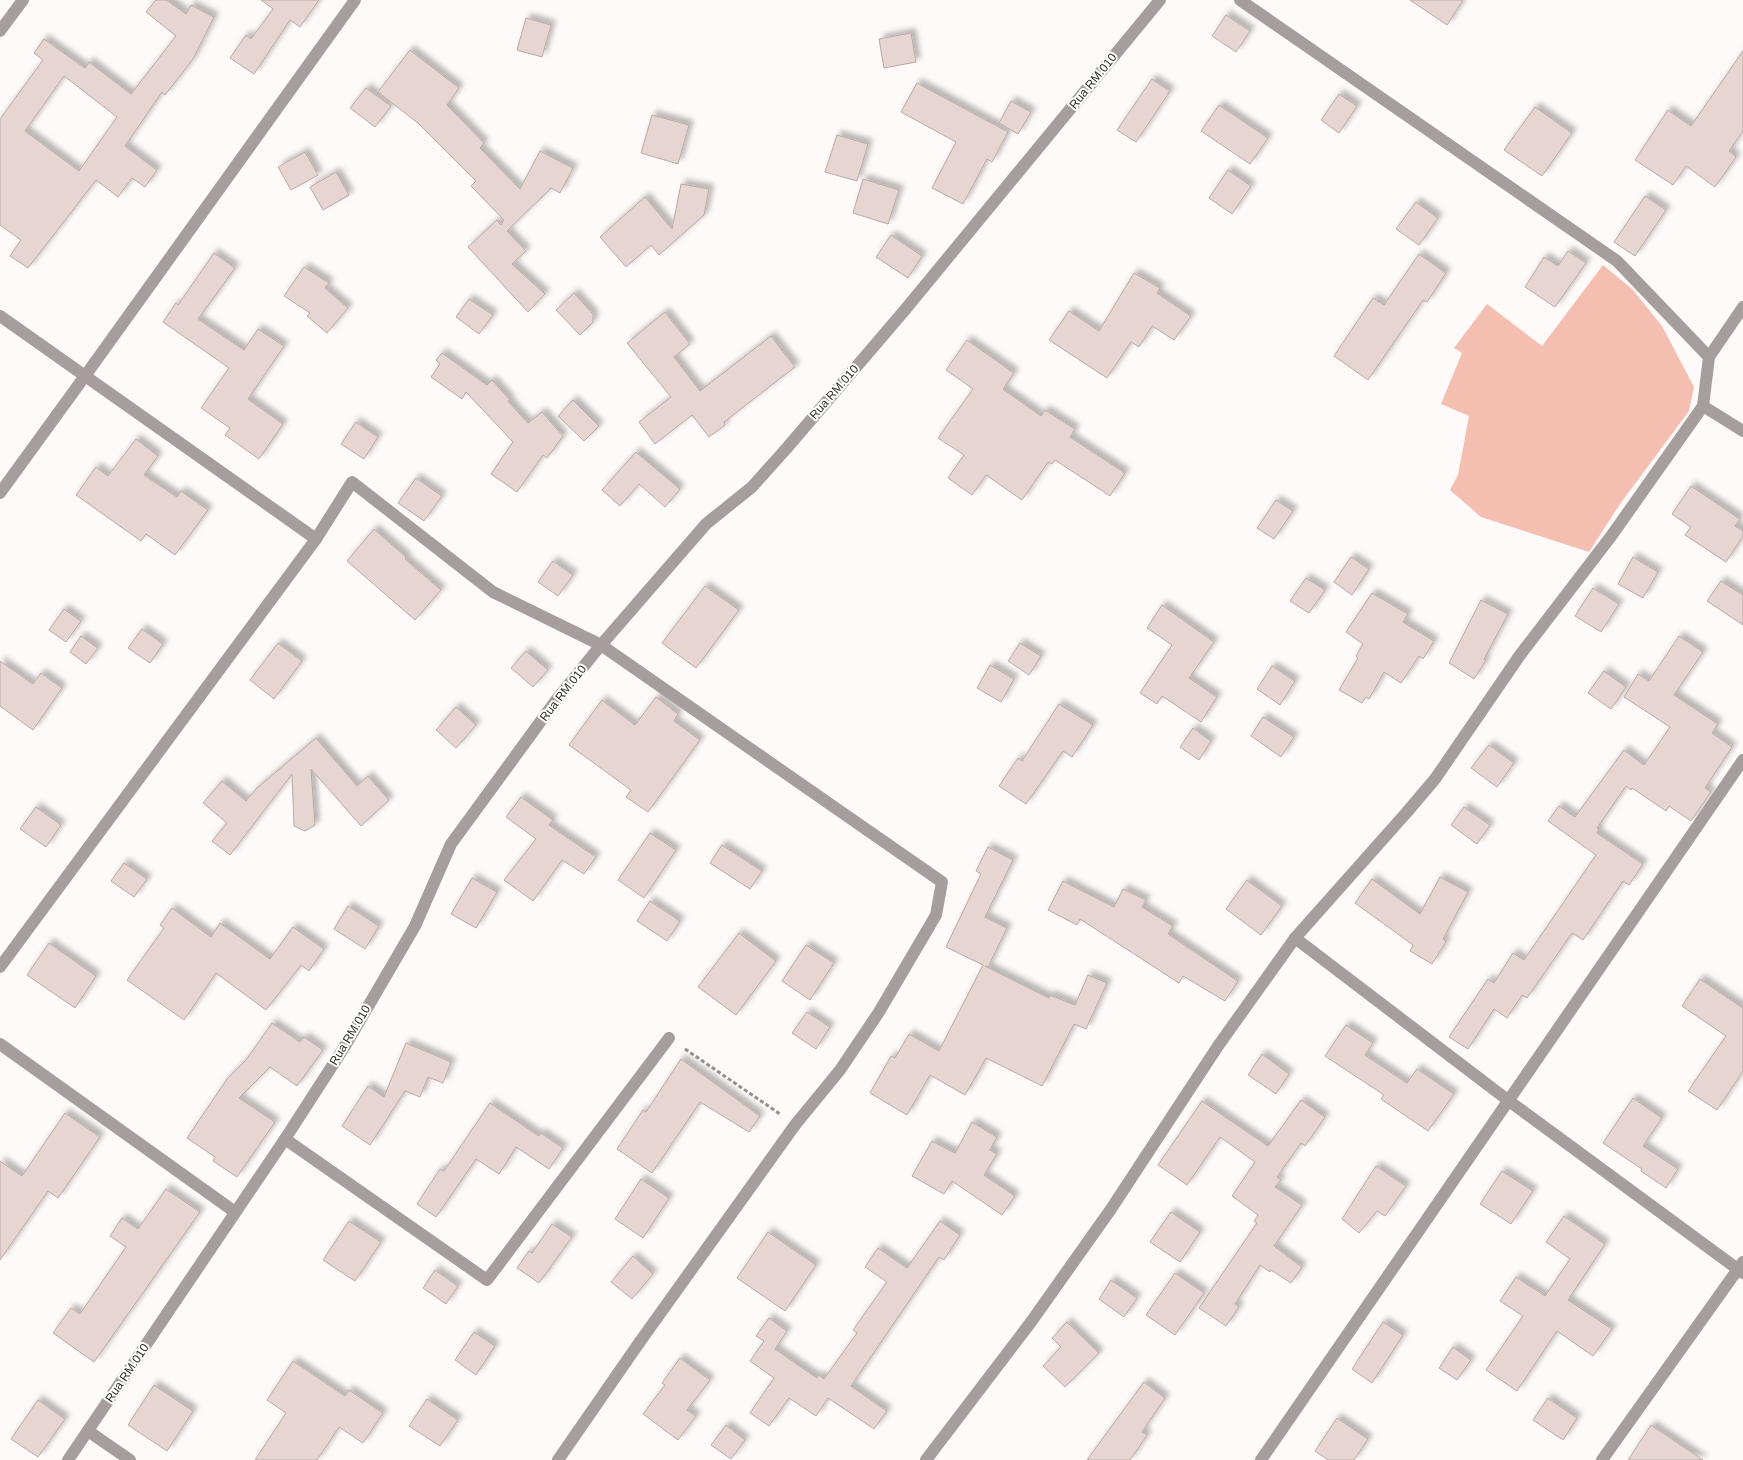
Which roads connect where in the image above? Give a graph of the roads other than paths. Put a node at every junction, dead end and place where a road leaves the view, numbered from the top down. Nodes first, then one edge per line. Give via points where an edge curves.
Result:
1 (23, 0) edge
2 (355, 0) edge
3 (1160, 0) edge
4 (1240, 0) edge
5 (0, 31) edge
6 (1743, 307) edge
7 (0, 316) edge
8 (1709, 357) junction
9 (85, 376) junction
10 (1703, 406) junction
11 (1743, 431) edge
12 (0, 492) edge
13 (316, 539) junction
14 (601, 644) junction
15 (1743, 760) edge
16 (1295, 938) junction
17 (0, 966) edge
18 (669, 1038) road end
19 (0, 1044) edge
20 (1509, 1101) junction
21 (285, 1139) junction
22 (235, 1212) junction
23 (1741, 1268) edge
24 (88, 1431) junction
25 (68, 1460) edge
26 (130, 1460) edge
27 (558, 1460) edge
28 (926, 1460) edge
29 (1261, 1460) edge
30 (1602, 1460) edge

1 - 5 street
2 - 9 street
3 - 14 street, Rua RM.010 via 786,449 752,487 706,524
4 - 8 street via 1617,261
6 - 8 street
7 - 9 street
8 - 10 street
9 - 12 street
9 - 13 street
10 - 11 street
10 - 16 street via 1612,535 1520,655 1435,779
13 - 14 street via 352,482 493,592
13 - 17 street
14 - 21 street, Rua RM.010 via 451,844 414,926 345,1046
14 - 27 street via 942,882 936,915 840,1070 796,1125
15 - 20 street
16 - 20 street
16 - 28 street via 1218,1046 1111,1209 1031,1322
18 - 21 street via 486,1280
19 - 22 street
20 - 23 street
20 - 29 street
21 - 22 street, Rua RM.010
22 - 24 street, Rua RM.010
23 - 30 street
24 - 25 street, Rua RM.010
24 - 26 street

